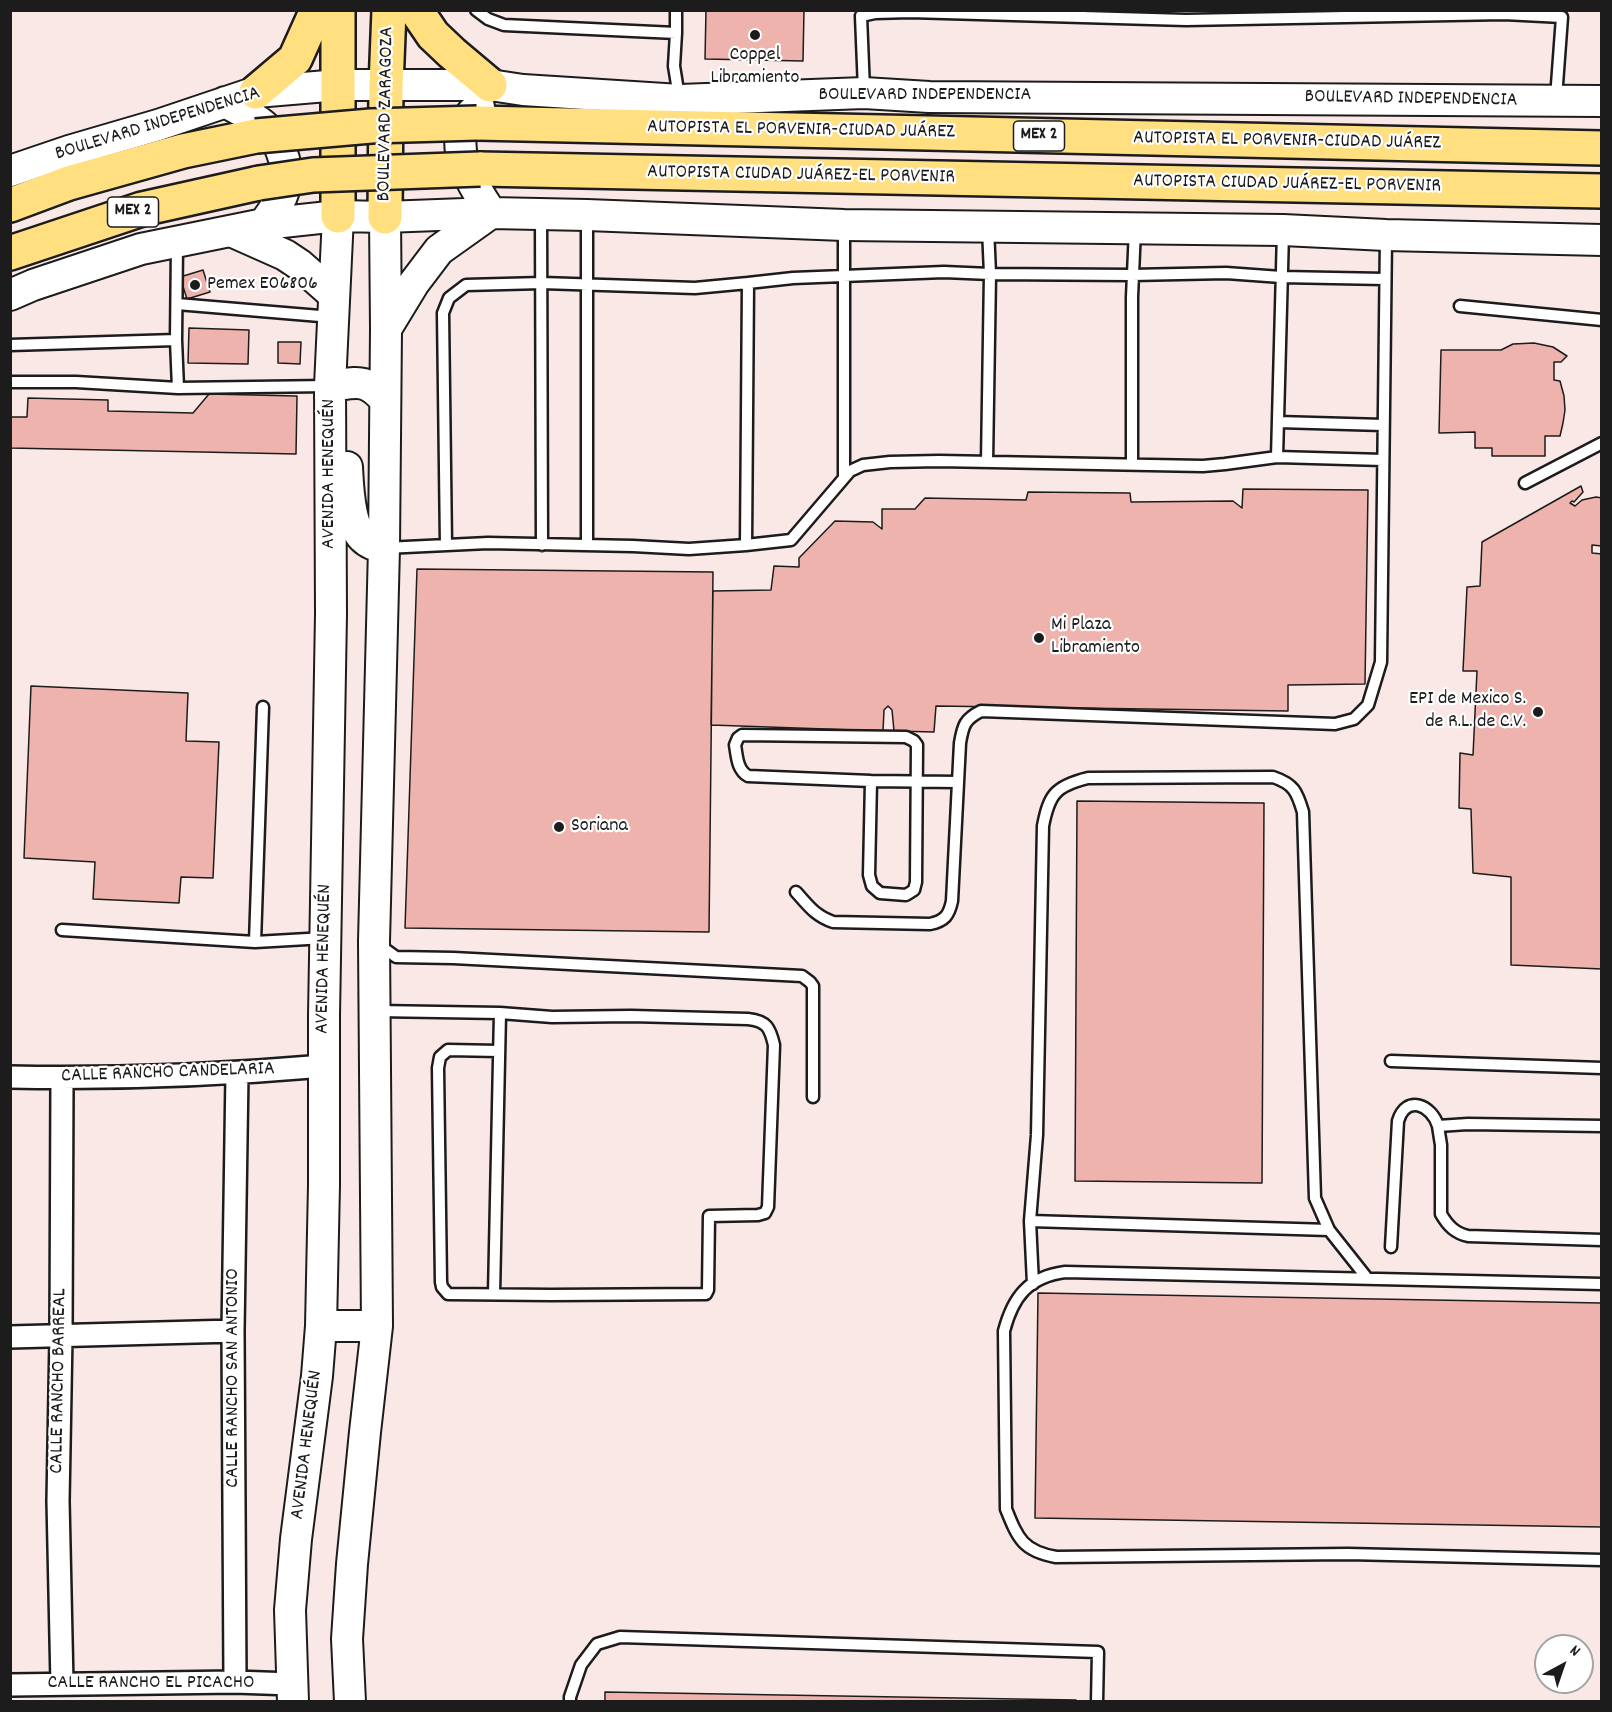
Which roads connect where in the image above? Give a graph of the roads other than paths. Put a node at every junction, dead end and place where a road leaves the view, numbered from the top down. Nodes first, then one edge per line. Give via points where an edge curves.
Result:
1 (317, 10) edge
2 (338, 10) edge
3 (388, 10) edge
4 (416, 10) edge
5 (476, 10) edge
6 (676, 10) edge
7 (887, 11) edge
8 (860, 13) edge
9 (1534, 13) edge
10 (1562, 14) edge
11 (676, 33) junction
12 (339, 85) junction
13 (490, 85) junction
14 (386, 86) junction
15 (523, 90) junction
16 (256, 92) junction
17 (864, 93) junction
18 (680, 100) junction
19 (1555, 101) junction
20 (1602, 101) edge
21 (225, 102) junction
22 (1602, 148) edge
23 (10, 171) edge
24 (1602, 191) edge
25 (10, 205) edge
26 (491, 213) junction
27 (541, 214) junction
28 (587, 215) junction
29 (338, 216) junction
30 (385, 217) junction
31 (264, 224) junction
32 (844, 225) junction
33 (988, 227) junction
34 (1135, 229) junction
35 (1283, 230) junction
36 (231, 231) junction
37 (1386, 235) junction
38 (1602, 240) edge
39 (177, 242) junction
40 (10, 253) edge
41 (990, 274) junction
42 (1132, 275) junction
43 (844, 276) junction
44 (1281, 277) junction
45 (1385, 279) junction
46 (542, 282) junction
47 (748, 283) junction
48 (586, 284) junction
49 (10, 295) edge
50 (177, 304) junction
51 (333, 306) junction
52 (1460, 306) dead end
53 (1602, 320) edge
54 (386, 329) junction
55 (176, 340) junction
56 (10, 345) edge
57 (10, 382) edge
58 (330, 386) junction
59 (178, 388) junction
60 (385, 400) junction
61 (1278, 422) junction
62 (330, 423) junction
63 (1383, 425) junction
64 (1602, 442) edge
65 (1277, 457) junction
66 (1383, 460) junction
67 (987, 462) junction
68 (1132, 464) junction
69 (844, 477) junction
70 (1526, 483) dead end
71 (446, 545) junction
72 (542, 545) junction
73 (587, 545) junction
74 (746, 545) junction
75 (384, 548) junction
76 (264, 707) dead end
77 (870, 781) junction
78 (916, 781) junction
79 (958, 782) junction
80 (796, 892) dead end
81 (62, 930) dead end
82 (326, 938) junction
83 (374, 941) junction
84 (255, 942) junction
85 (375, 1011) junction
86 (500, 1013) junction
87 (499, 1051) junction
88 (1391, 1061) dead end
89 (324, 1066) junction
90 (1602, 1068) edge
91 (237, 1074) junction
92 (10, 1077) edge
93 (62, 1078) junction
94 (813, 1097) dead end
95 (1438, 1126) junction
96 (1602, 1126) edge
97 (1030, 1221) junction
98 (1329, 1230) junction
99 (1602, 1240) edge
100 (1391, 1247) dead end
101 (1367, 1278) junction
102 (1033, 1284) junction
103 (1602, 1284) edge
104 (494, 1293) junction
105 (321, 1326) junction
106 (377, 1326) junction
107 (233, 1331) junction
108 (61, 1336) junction
109 (10, 1337) edge
110 (1602, 1560) edge
111 (235, 1682) junction
112 (62, 1684) junction
113 (10, 1685) edge
114 (292, 1693) edge
115 (350, 1701) edge
116 (570, 1701) edge
117 (1097, 1701) edge

1 - 16 main road via 295,59
2 - 12 main road
3 - 14 main road, BOULEVARD ZARAGOZA
4 - 13 main road via 433,35
5 - 11 lane via 504,25
6 - 11 lane
7 - 8 lane
7 - 9 lane via 1186,20
8 - 17 lane
9 - 10 lane
10 - 19 lane
11 - 18 lane via 674,66
12 - 14 main road, BOULEVARD INDEPENDENCIA / MEX 2
12 - 16 main road, BOULEVARD INDEPENDENCIA / MEX 2
12 - 29 main road
13 - 14 main road, BOULEVARD INDEPENDENCIA / MEX 2
13 - 15 main road, BOULEVARD INDEPENDENCIA / MEX 2
14 - 30 main road, BOULEVARD ZARAGOZA
15 - 18 main road, BOULEVARD INDEPENDENCIA / MEX 2
15 - 26 main road via 489,98 469,117 460,135 461,155 470,181
16 - 21 main road, BOULEVARD INDEPENDENCIA / MEX 2
17 - 18 main road, BOULEVARD INDEPENDENCIA / MEX 2
17 - 19 main road, BOULEVARD INDEPENDENCIA / MEX 2 via 929,97
19 - 20 main road, BOULEVARD INDEPENDENCIA / MEX 2
21 - 23 main road, BOULEVARD INDEPENDENCIA / MEX 2
21 - 31 main road via 260,122 280,146 286,182
22 - 25 main road, AUTOPISTA EL PORVENIR-CIUDAD JUÁREZ / MEX 2, bridge via 489,124 383,126 256,136 183,151 69,183
24 - 40 main road, AUTOPISTA CIUDAD JUÁREZ-EL PORVENIR / MEX 2, bridge via 480,169 313,175 232,188 142,209
26 - 27 main road, MEX 2
26 - 30 main road, MEX 2
26 - 54 main road via 439,250
27 - 28 main road, MEX 2
27 - 46 lane
28 - 32 main road, MEX 2
28 - 48 lane
29 - 30 main road, MEX 2
29 - 31 main road, MEX 2
29 - 51 main road, AVENIDA HENEQUÉN
30 - 54 main road
31 - 36 main road, MEX 2
32 - 33 main road, MEX 2
32 - 43 lane
33 - 34 main road, MEX 2
33 - 41 lane
34 - 35 main road, MEX 2
34 - 42 lane
35 - 37 main road, MEX 2
35 - 44 lane
36 - 39 main road, MEX 2
36 - 51 main road via 285,255 300,266
37 - 38 main road, MEX 2
37 - 45 lane
39 - 49 main road, MEX 2 via 141,249
39 - 50 lane
41 - 42 lane
41 - 43 lane
41 - 67 lane
42 - 44 lane via 1226,273
42 - 68 lane
43 - 47 lane
43 - 69 lane
44 - 45 lane
44 - 61 lane
45 - 63 lane
46 - 48 lane
46 - 71 lane via 466,285 449,298 443,314
46 - 72 lane
47 - 48 lane via 695,288
47 - 74 lane
48 - 73 lane
50 - 51 lane
50 - 55 lane
51 - 58 main road, AVENIDA HENEQUÉN
52 - 53 lane
54 - 60 main road
55 - 56 lane
55 - 59 lane
57 - 59 lane
58 - 59 lane
58 - 60 main road via 368,384
58 - 62 main road, AVENIDA HENEQUÉN
60 - 75 main road
61 - 63 lane
61 - 65 lane
62 - 75 main road via 346,456 352,516 357,529 370,544
62 - 82 main road, AVENIDA HENEQUÉN
63 - 66 lane
64 - 70 lane
65 - 66 lane
65 - 68 lane via 1203,466
66 - 79 lane via 1381,662 1368,705 1354,719 1335,724 981,711 963,727
67 - 68 lane
67 - 69 lane via 890,462 863,465
69 - 74 lane via 791,540
71 - 72 lane
71 - 75 lane
72 - 73 lane
73 - 74 lane via 689,549
75 - 83 main road
76 - 84 lane
77 - 78 lane
77 - 78 lane via 872,886 880,893 906,895 914,890 916,882
77 - 78 lane via 748,776 740,769 735,745 742,735 906,737 917,745
78 - 79 lane
79 - 80 lane via 952,901 940,922 833,922 822,919
81 - 84 lane
82 - 83 main road
82 - 84 lane
82 - 89 main road, AVENIDA HENEQUÉN
83 - 85 main road
83 - 94 lane via 396,957 802,976 813,986
85 - 86 lane
85 - 106 main road
86 - 87 lane
86 - 104 lane via 759,1020 771,1031 774,1045 768,1207 758,1215 709,1216 706,1294
87 - 104 lane
87 - 104 lane via 448,1050 440,1057 438,1068 442,1287 448,1294
88 - 90 lane
89 - 91 street, CALLE RANCHO CANDELARIA
89 - 105 main road, AVENIDA HENEQUÉN
91 - 93 street, CALLE RANCHO CANDELARIA
91 - 107 street, CALLE RANCHO SAN ANTONIO
92 - 93 street, CALLE RANCHO CANDELARIA
93 - 108 street, CALLE RANCHO BARREAL
95 - 96 lane
95 - 99 lane via 1441,1214 1452,1229 1468,1236
95 - 100 lane via 1433,1114 1424,1107 1409,1106 1400,1115
97 - 98 lane
97 - 98 lane via 1037,1136 1043,826 1051,798 1074,781 1088,778 1273,777 1293,788 1303,812 1316,1198
97 - 102 lane
98 - 101 lane
101 - 102 lane via 1065,1272 1050,1274
101 - 103 lane
102 - 110 lane via 1019,1294 1004,1331 1006,1509 1025,1545 1041,1554 1348,1554
105 - 106 main road
105 - 114 main road, AVENIDA HENEQUÉN via 290,1610
106 - 115 main road via 352,1564 347,1639
107 - 108 street
107 - 111 street, CALLE RANCHO SAN ANTONIO
108 - 109 street
108 - 112 street, CALLE RANCHO BARREAL via 58,1501
111 - 112 street, CALLE RANCHO EL PICACHO
111 - 114 street, CALLE RANCHO EL PICACHO
112 - 113 street, CALLE RANCHO EL PICACHO
116 - 117 lane via 581,1665 597,1644 620,1637 1098,1652

